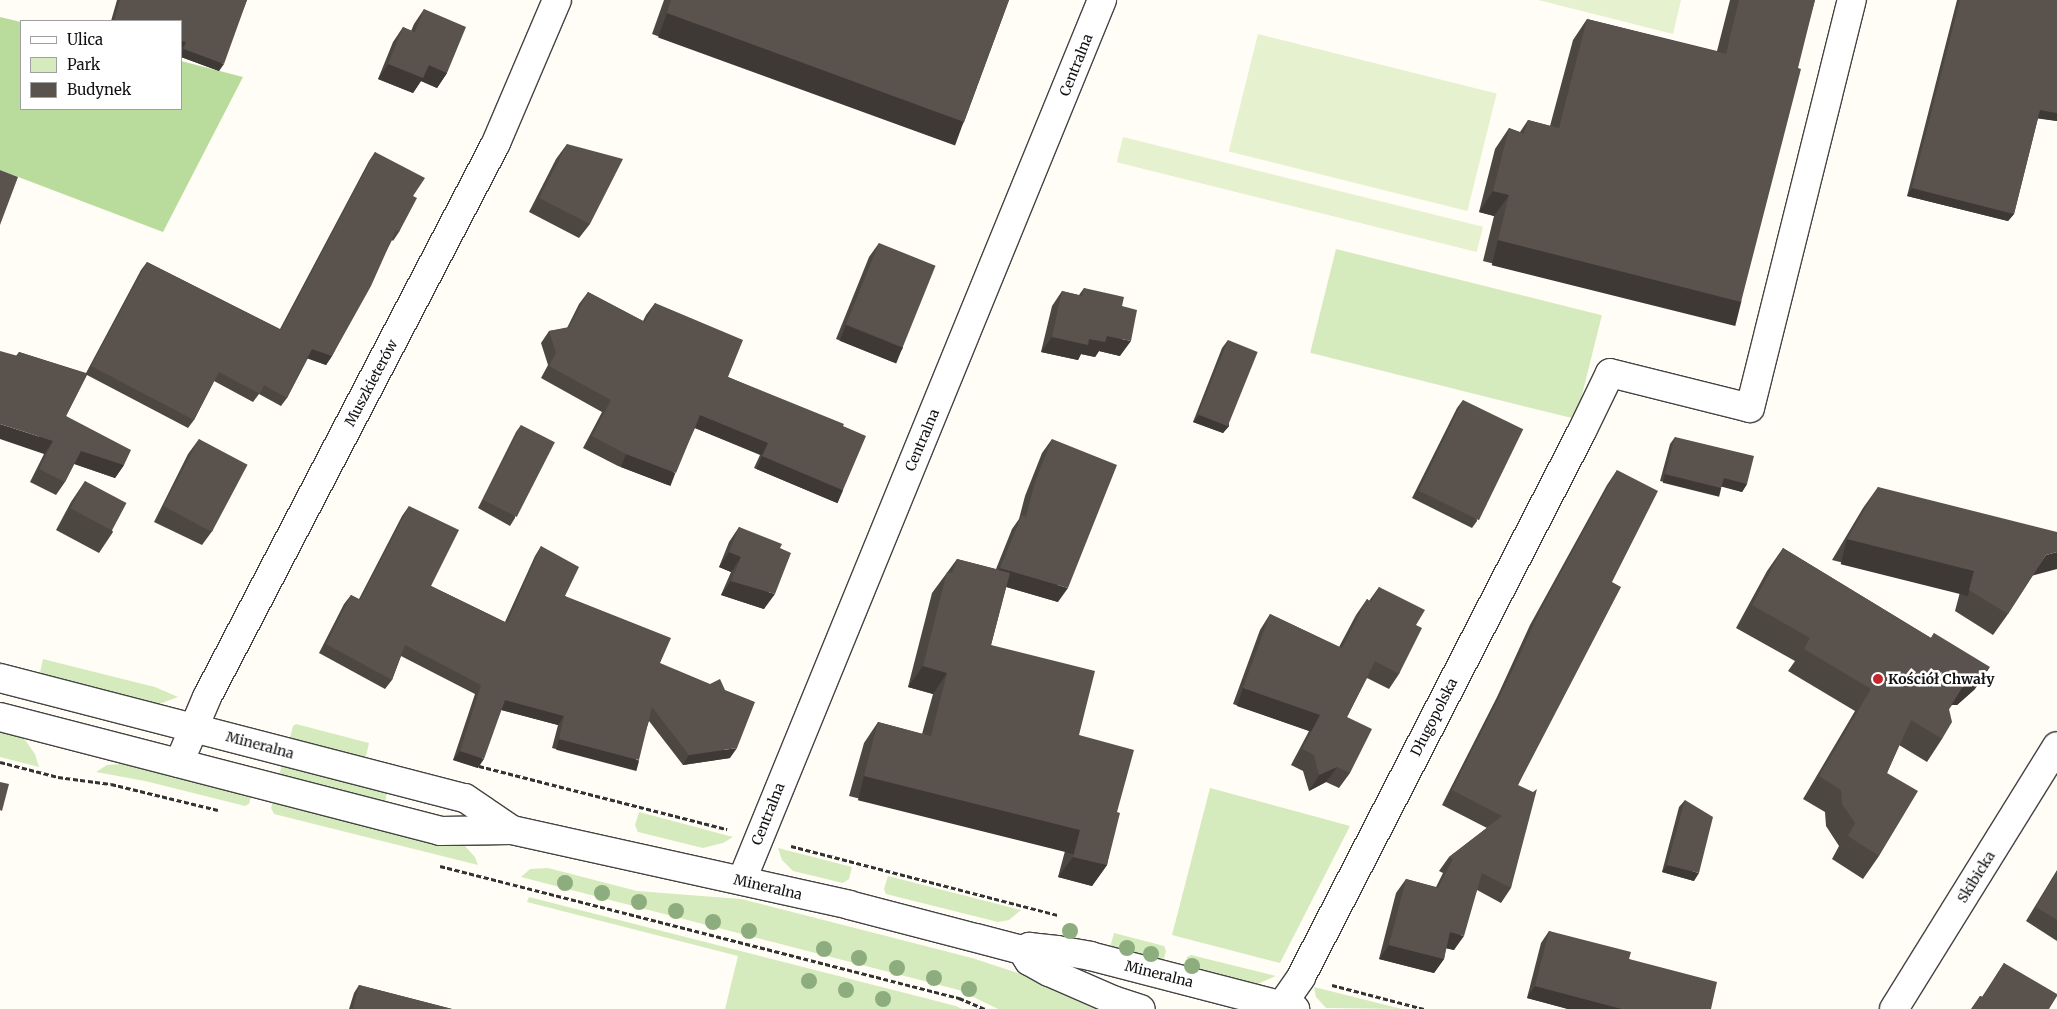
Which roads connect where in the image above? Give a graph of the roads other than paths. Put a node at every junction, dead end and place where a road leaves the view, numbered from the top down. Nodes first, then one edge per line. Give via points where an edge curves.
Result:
1 (557, 0) edge
2 (1102, 0) edge
3 (1852, 0) edge
4 (0, 678) edge
5 (0, 718) edge
6 (192, 727) junction
7 (2057, 746) edge
8 (178, 763) junction
9 (512, 830) junction
10 (742, 880) junction
11 (1022, 950) junction
12 (1285, 1008) edge
13 (1140, 1009) edge
14 (1894, 1009) edge

1 - 6 street, Muszkieterów via 496,143
2 - 10 street, Centralna
3 - 12 street, Długopolska via 1750,408 1610,372
4 - 6 street, Mineralna
5 - 8 street, Mineralna
6 - 8 street, Muszkieterów
6 - 9 street, Mineralna via 464,798
7 - 14 street, Skibicka
8 - 9 street, Mineralna via 440,831
9 - 10 street, Mineralna
10 - 11 street, Mineralna
11 - 12 street, Mineralna via 1057,950 1090,956
11 - 13 street via 1029,961 1048,972

